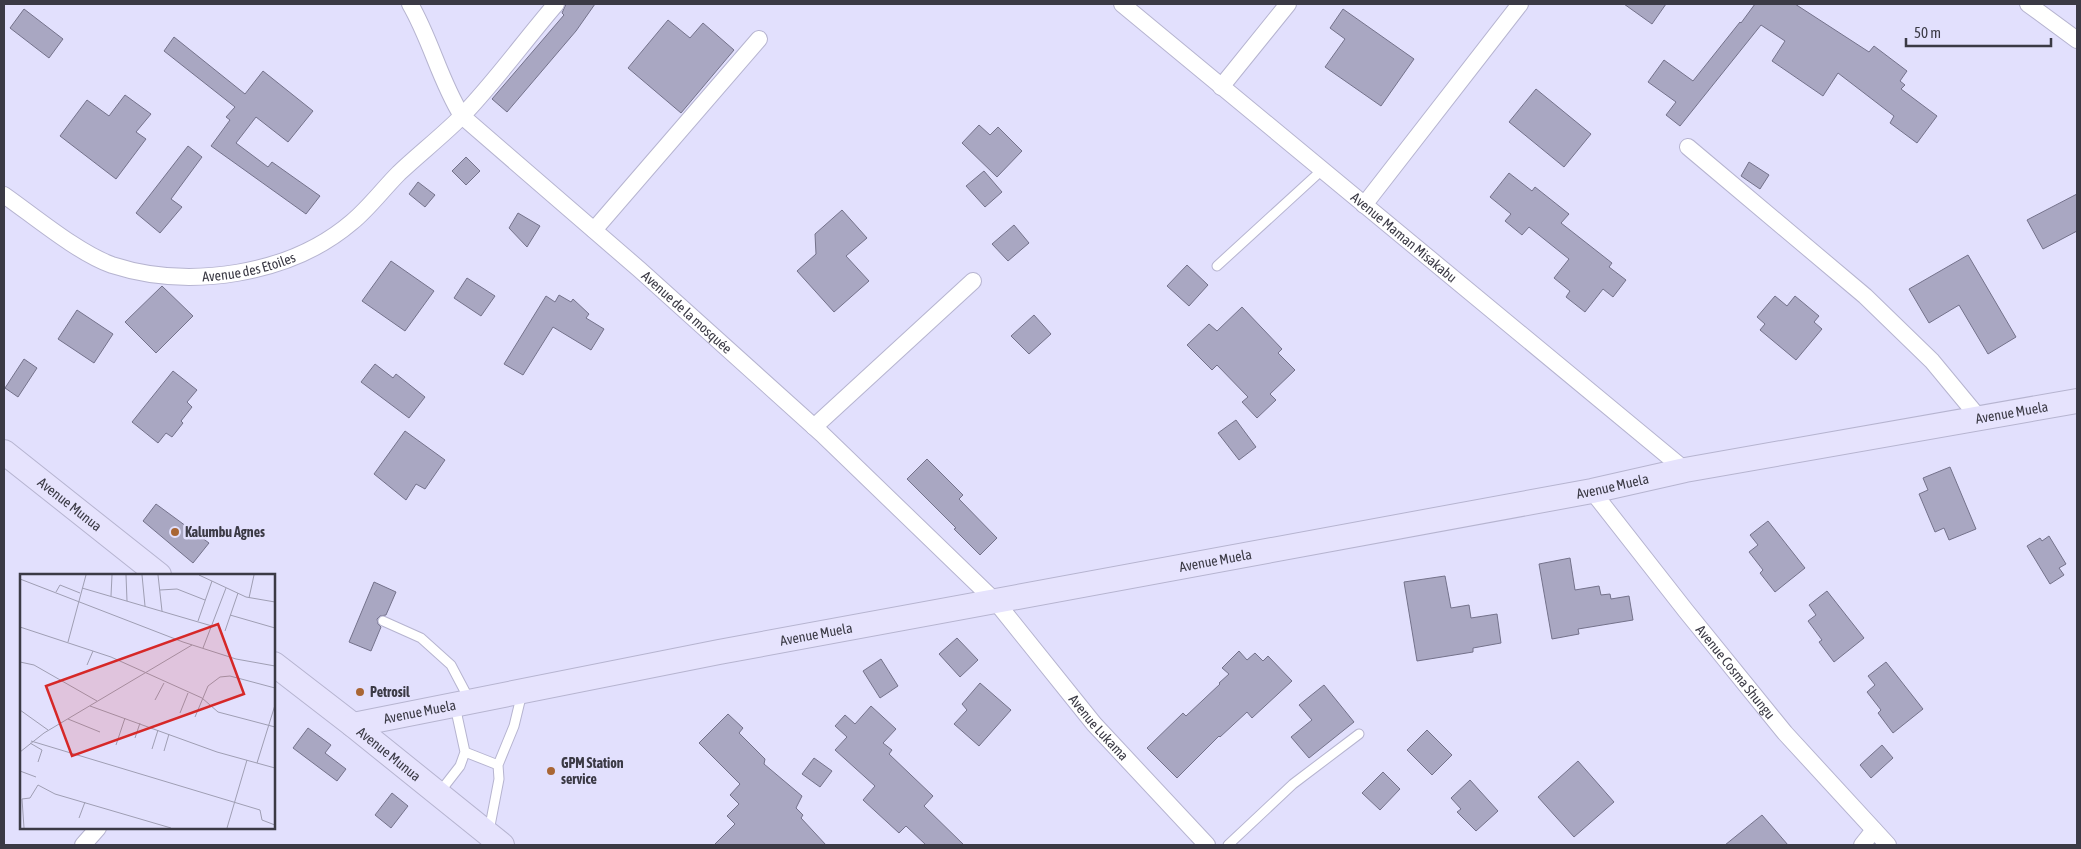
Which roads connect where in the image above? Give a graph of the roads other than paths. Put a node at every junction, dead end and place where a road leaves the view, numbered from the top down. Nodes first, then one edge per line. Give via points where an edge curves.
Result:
1 (410, 4) edge
2 (556, 4) edge
3 (1122, 4) edge
4 (1288, 4) edge
5 (1520, 4) edge
6 (2028, 4) edge
7 (759, 39) dead end
8 (2077, 40) edge
9 (1221, 87) junction
10 (462, 116) junction
11 (1688, 147) dead end
12 (1322, 170) junction
13 (4, 195) edge
14 (1364, 205) junction
15 (594, 230) junction
16 (1217, 266) dead end
17 (973, 281) dead end
18 (2077, 402) edge
19 (1980, 419) junction
20 (814, 426) junction
21 (4, 452) edge
22 (1685, 470) junction
23 (1592, 490) junction
24 (158, 574) edge
25 (996, 602) junction
26 (383, 622) dead end
27 (275, 665) edge
28 (523, 690) junction
29 (462, 703) junction
30 (353, 725) junction
31 (1359, 734) dead end
32 (465, 752) junction
33 (498, 764) junction
34 (439, 794) junction
35 (97, 829) edge
36 (1874, 830) junction
37 (495, 840) edge
38 (84, 845) edge
39 (1208, 845) edge
40 (1228, 845) edge
41 (1862, 845) edge
42 (1888, 845) edge

1 - 10 street, Avenue de la mosquée via 434,52 450,97
2 - 10 street, Avenue des Etoiles
3 - 9 street, Avenue Maman Misakabu
4 - 9 street
5 - 14 street
6 - 8 street
7 - 15 street
9 - 12 street, Avenue Maman Misakabu
10 - 13 street, Avenue des Etoiles via 352,222 329,239 297,257 241,273 182,277 147,274 111,264 79,248
10 - 15 street, Avenue de la mosquée
11 - 19 street via 1872,302 1932,360
12 - 14 street, Avenue Maman Misakabu
12 - 16 lane
14 - 22 street, Avenue Maman Misakabu
15 - 20 street, Avenue de la mosquée
17 - 20 street
18 - 19 street, Avenue Muela
19 - 22 street, Avenue Muela
20 - 25 street, Avenue de la mosquée
21 - 24 street, Avenue Munua
22 - 23 street, Avenue Muela
23 - 25 street, Avenue Muela
23 - 36 street, Avenue Cosma Shungu via 1785,733
25 - 28 street, Avenue Muela
25 - 39 street, Avenue Lukama via 1094,724
26 - 29 lane via 421,638 451,665
27 - 30 street, Avenue Munua
28 - 29 street, Avenue Muela
28 - 33 lane via 514,726
29 - 30 street, Avenue Muela
29 - 32 lane
30 - 34 street, Avenue Munua
31 - 40 lane via 1293,784
32 - 33 lane
32 - 34 lane via 460,766
33 - 37 lane
34 - 37 street, Avenue Munua
35 - 38 street
36 - 41 street
36 - 42 street, Avenue Cosma Shungu

